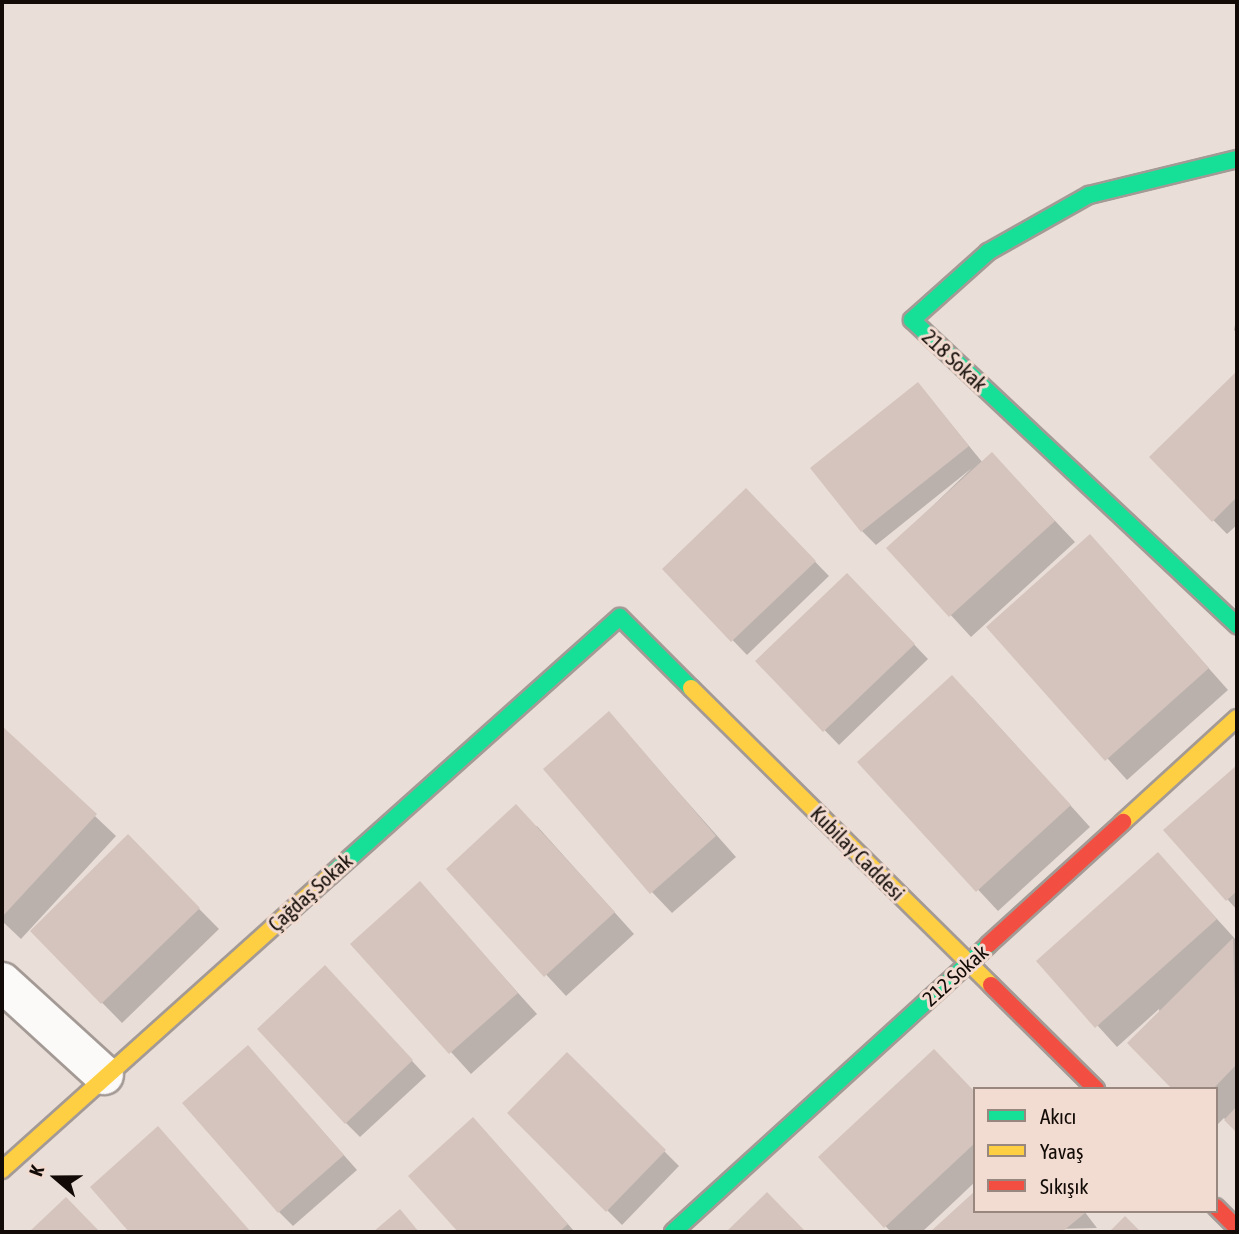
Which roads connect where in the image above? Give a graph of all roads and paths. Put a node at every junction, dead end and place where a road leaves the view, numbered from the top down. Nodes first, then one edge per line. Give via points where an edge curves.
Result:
1 (1237, 159) edge
2 (621, 617) joint
3 (1237, 625) edge
4 (1237, 718) edge
5 (968, 963) junction
6 (2, 982) edge
7 (104, 1074) junction
8 (1094, 1087) edge
9 (2, 1170) edge
10 (1218, 1209) edge
11 (1237, 1228) edge
12 (673, 1232) edge

1 - 3 street, 218 Sokak via 1089,195 988,252 912,320
2 - 5 street, Kubilay Caddesi
2 - 7 street, Çağdaş Sokak
4 - 5 street, 212 Sokak
5 - 8 street, Kubilay Caddesi
5 - 12 street, 212 Sokak
6 - 7 street
7 - 9 street, Çağdaş Sokak
10 - 11 street

